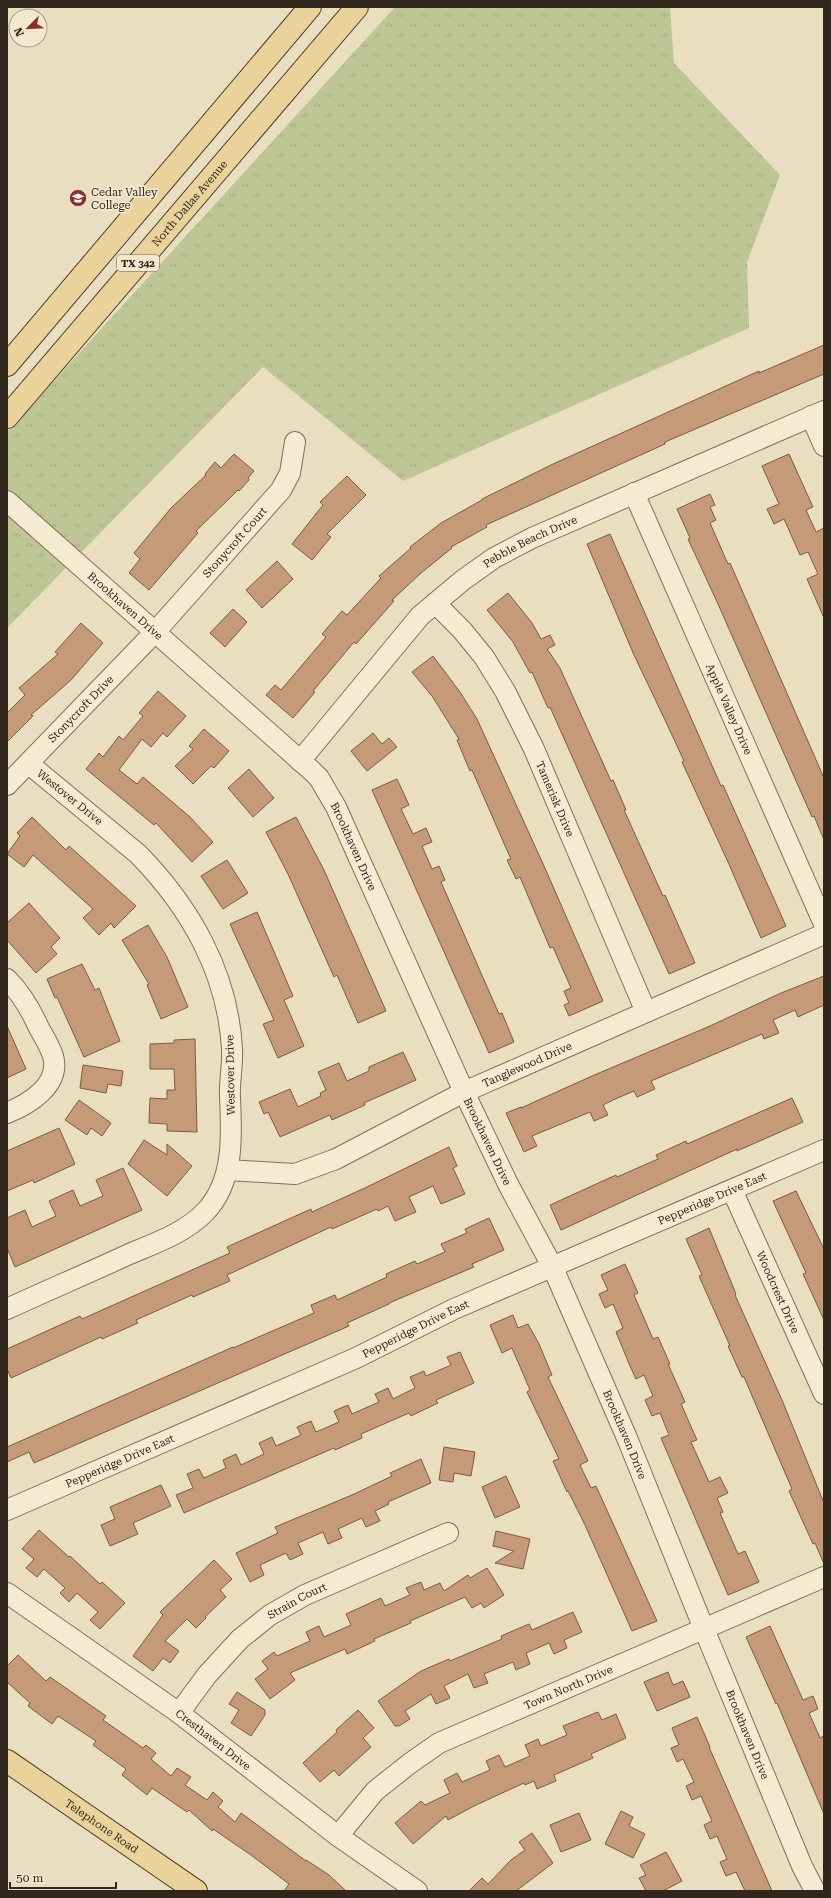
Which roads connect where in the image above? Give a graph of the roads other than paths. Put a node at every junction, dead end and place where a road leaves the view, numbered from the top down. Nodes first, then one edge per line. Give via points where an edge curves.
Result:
1 (310, 7) edge
2 (357, 7) edge
3 (7, 365) edge
4 (817, 414) edge
5 (7, 417) edge
6 (295, 442) dead end
7 (824, 446) edge
8 (634, 493) junction
9 (7, 501) edge
10 (435, 603) junction
11 (155, 632) junction
12 (300, 760) junction
13 (29, 764) junction
14 (7, 785) edge
15 (824, 924) edge
16 (824, 934) edge
17 (7, 979) edge
18 (646, 1012) junction
19 (464, 1092) junction
20 (7, 1113) edge
21 (824, 1150) edge
22 (227, 1170) junction
23 (732, 1190) junction
24 (553, 1268) junction
25 (7, 1309) edge
26 (824, 1394) edge
27 (7, 1510) edge
28 (448, 1533) dead end
29 (824, 1578) edge
30 (7, 1593) edge
31 (704, 1630) junction
32 (179, 1713) junction
33 (7, 1761) edge
34 (338, 1836) junction
35 (196, 1891) edge
36 (417, 1891) edge
37 (815, 1891) edge

1 - 3 main road, TX 342
2 - 5 main road, North Dallas Avenue / TX 342
4 - 7 street
4 - 8 street, Pebble Beach Drive
6 - 11 street, Stonycroft Court via 290,473 281,490
8 - 10 street, Pebble Beach Drive via 532,538 494,558
8 - 15 street, Apple Valley Drive
9 - 11 street, Brookhaven Drive
10 - 12 street, Pebble Beach Drive via 420,616
10 - 18 street, Tamerisk Drive via 484,657 506,691 534,749
11 - 12 street, Brookhaven Drive
11 - 13 street, Stonycroft Drive
12 - 19 street, Brookhaven Drive via 318,778 336,807
13 - 14 street, Stonycroft Drive
13 - 22 street, Westover Drive via 154,870 181,904 202,940 224,1000 232,1049 230,1160
16 - 18 street, Tanglewood Drive
17 - 20 street via 34,1016 53,1056 53,1071 47,1085 38,1096 26,1105
18 - 19 street, Tanglewood Drive
19 - 22 street, Tanglewood Drive via 336,1159 295,1174
19 - 24 street, Brookhaven Drive via 508,1184
21 - 23 street, Pepperidge Drive East
22 - 25 street, Westover Drive via 223,1184 206,1211 183,1229
23 - 24 street, Pepperidge Drive East
23 - 26 street, Woodcrest Drive
24 - 27 street, Pepperidge Drive East via 438,1316 356,1358
24 - 31 street, Brookhaven Drive via 627,1438
28 - 32 street, Strain Court via 305,1595 270,1615 240,1639 207,1675
29 - 31 street, Town North Drive
30 - 32 street, Cresthaven Drive
31 - 34 street, Town North Drive via 439,1743 375,1791
31 - 37 street, Brookhaven Drive via 802,1866
32 - 34 street, Cresthaven Drive
33 - 35 main road, Telephone Road
34 - 36 street, Cresthaven Drive

